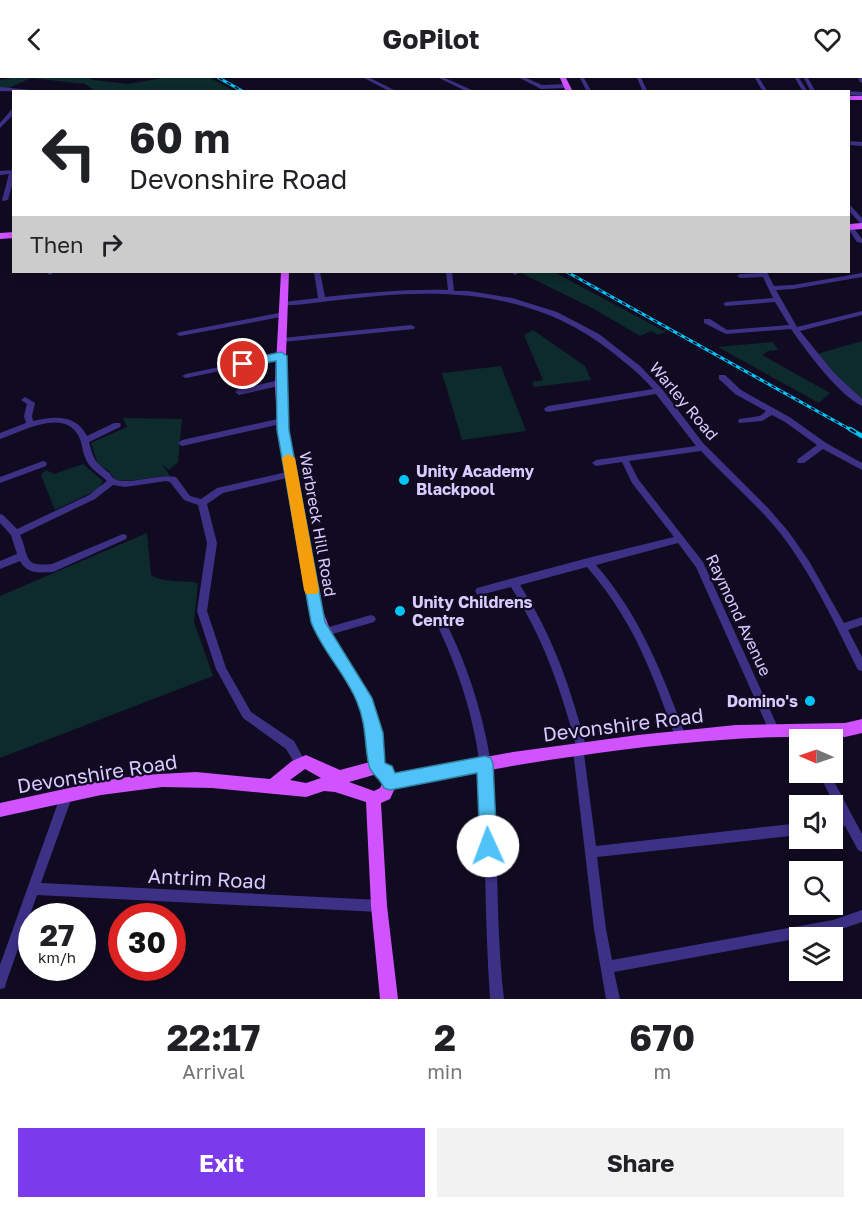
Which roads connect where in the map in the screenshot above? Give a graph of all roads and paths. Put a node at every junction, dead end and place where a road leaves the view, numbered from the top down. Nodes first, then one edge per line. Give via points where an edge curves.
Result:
1 (366, 78) edge
2 (441, 78) edge
3 (563, 78) edge
4 (568, 89) edge
5 (392, 90) edge
6 (469, 90) edge
7 (534, 90) edge
8 (12, 112) edge
9 (0, 126) edge
10 (12, 176) edge
11 (5, 200) edge
12 (850, 208) edge
13 (862, 224) edge
14 (850, 228) edge
15 (862, 241) edge
16 (285, 273) edge
17 (317, 273) edge
18 (448, 273) edge
19 (765, 273) edge
20 (843, 273) edge
21 (862, 275) edge
22 (740, 276) dead end
23 (848, 277) junction
24 (772, 288) junction
25 (451, 290) junction
26 (322, 300) junction
27 (779, 300) junction
28 (726, 304) dead end
29 (284, 309) junction
30 (862, 313) edge
31 (707, 321) dead end
32 (411, 327) dead end
33 (795, 328) junction
34 (180, 334) dead end
35 (282, 340) junction
36 (281, 356) junction
37 (186, 376) dead end
38 (722, 377) dead end
39 (280, 383) junction
40 (658, 391) junction
41 (239, 392) dead end
42 (32, 401) dead end
43 (862, 403) edge
44 (548, 409) dead end
45 (771, 412) junction
46 (282, 421) junction
47 (742, 421) dead end
48 (30, 425) junction
49 (117, 425) dead end
50 (0, 436) edge
51 (85, 440) junction
52 (182, 442) dead end
53 (823, 445) junction
54 (703, 448) junction
55 (624, 459) junction
56 (801, 461) dead end
57 (596, 463) dead end
58 (43, 464) dead end
59 (862, 467) edge
60 (291, 474) junction
61 (0, 480) edge
62 (112, 482) junction
63 (202, 503) junction
64 (0, 517) edge
65 (16, 534) junction
66 (123, 537) dead end
67 (681, 539) junction
68 (21, 556) junction
69 (588, 562) junction
70 (0, 565) edge
71 (513, 582) junction
72 (480, 591) dead end
73 (371, 619) dead end
74 (862, 621) edge
75 (841, 628) junction
76 (444, 629) dead end
77 (322, 633) junction
78 (862, 667) edge
79 (862, 726) edge
80 (843, 729) edge
81 (775, 732) junction
82 (789, 733) edge
83 (681, 737) junction
84 (580, 750) junction
85 (485, 764) junction
86 (378, 767) junction
87 (319, 770) junction
88 (361, 773) junction
89 (296, 774) junction
90 (390, 782) junction
91 (829, 783) edge
92 (314, 786) junction
93 (367, 795) junction
94 (66, 797) junction
95 (0, 810) edge
96 (848, 820) junction
97 (843, 821) edge
98 (789, 830) edge
99 (862, 846) edge
100 (590, 852) junction
101 (34, 889) junction
102 (379, 906) junction
103 (862, 916) edge
104 (606, 967) junction
105 (0, 983) edge
106 (389, 999) edge
107 (497, 999) edge
108 (613, 999) edge

1 - 5 street
2 - 6 street
3 - 4 main road
4 - 7 street
8 - 9 street
10 - 11 street
12 - 13 street
14 - 15 street
16 - 29 main road, Warbreck Hill Road
17 - 26 street
18 - 25 street
19 - 22 street
19 - 24 street
20 - 23 street
21 - 23 street
23 - 24 street
24 - 27 street
25 - 26 street, Warley Road
25 - 40 street, Warley Road via 504,297 566,320 626,358
26 - 29 street, Warley Road
27 - 28 street
27 - 33 street
29 - 34 street, Warley Road
29 - 35 main road, Warbreck Hill Road
30 - 33 street
31 - 33 street via 726,332
32 - 35 street
33 - 43 street via 825,369
35 - 36 main road, Warbreck Hill Road
36 - 37 street
36 - 39 main road, Warbreck Hill Road
38 - 45 street
39 - 41 street
39 - 46 main road, Warbreck Hill Road
40 - 44 street
40 - 54 street, Warley Road
42 - 48 street
45 - 47 street via 762,418
45 - 53 street
46 - 52 street
46 - 60 main road, Warbreck Hill Road
48 - 50 street
48 - 51 street via 68,420
49 - 51 street
51 - 62 street via 93,464
53 - 56 street
53 - 59 street
54 - 55 street
54 - 75 street, Warley Road via 787,536
55 - 57 street
55 - 67 street, Raymond Avenue via 634,481
58 - 61 street
60 - 63 street via 220,490
60 - 77 main road, Warbreck Hill Road
62 - 63 street via 173,479 187,498
62 - 65 street via 92,497
63 - 89 street via 212,543 202,611 221,669 247,715 290,745
64 - 65 street
65 - 68 street
66 - 68 street via 86,548 46,569 29,566
67 - 69 street
67 - 81 street, Raymond Avenue via 711,585
68 - 70 street
69 - 71 street
69 - 83 street via 612,590 636,630
71 - 72 street
71 - 84 street via 555,657
73 - 77 street
74 - 75 street
75 - 78 street, Warley Road
76 - 85 street via 459,664
77 - 86 main road, Warbreck Hill Road via 364,698 375,733
79 - 80 main road, Devonshire Road
81 - 82 main road, Devonshire Road
81 - 83 main road, Devonshire Road
83 - 84 main road, Devonshire Road
84 - 85 main road, Devonshire Road
84 - 100 street
85 - 90 main road, Devonshire Road
85 - 107 street
86 - 88 main road, Devonshire Road
86 - 90 main road via 386,772
87 - 88 main road, Devonshire Road via 340,777
87 - 89 main road, Devonshire Road via 311,763
87 - 92 main road
88 - 93 main road via 358,782
89 - 92 main road, Devonshire Road via 306,790
89 - 94 main road, Devonshire Road via 272,786 202,779 160,780
90 - 93 main road via 385,794
91 - 96 street
92 - 93 main road, Devonshire Road via 335,785
93 - 102 main road
94 - 95 main road, Devonshire Road
94 - 101 street
96 - 97 street
96 - 99 street
98 - 100 street
100 - 104 street
101 - 102 street, Antrim Road
101 - 105 street
102 - 106 main road
103 - 104 street via 833,926
104 - 108 street

